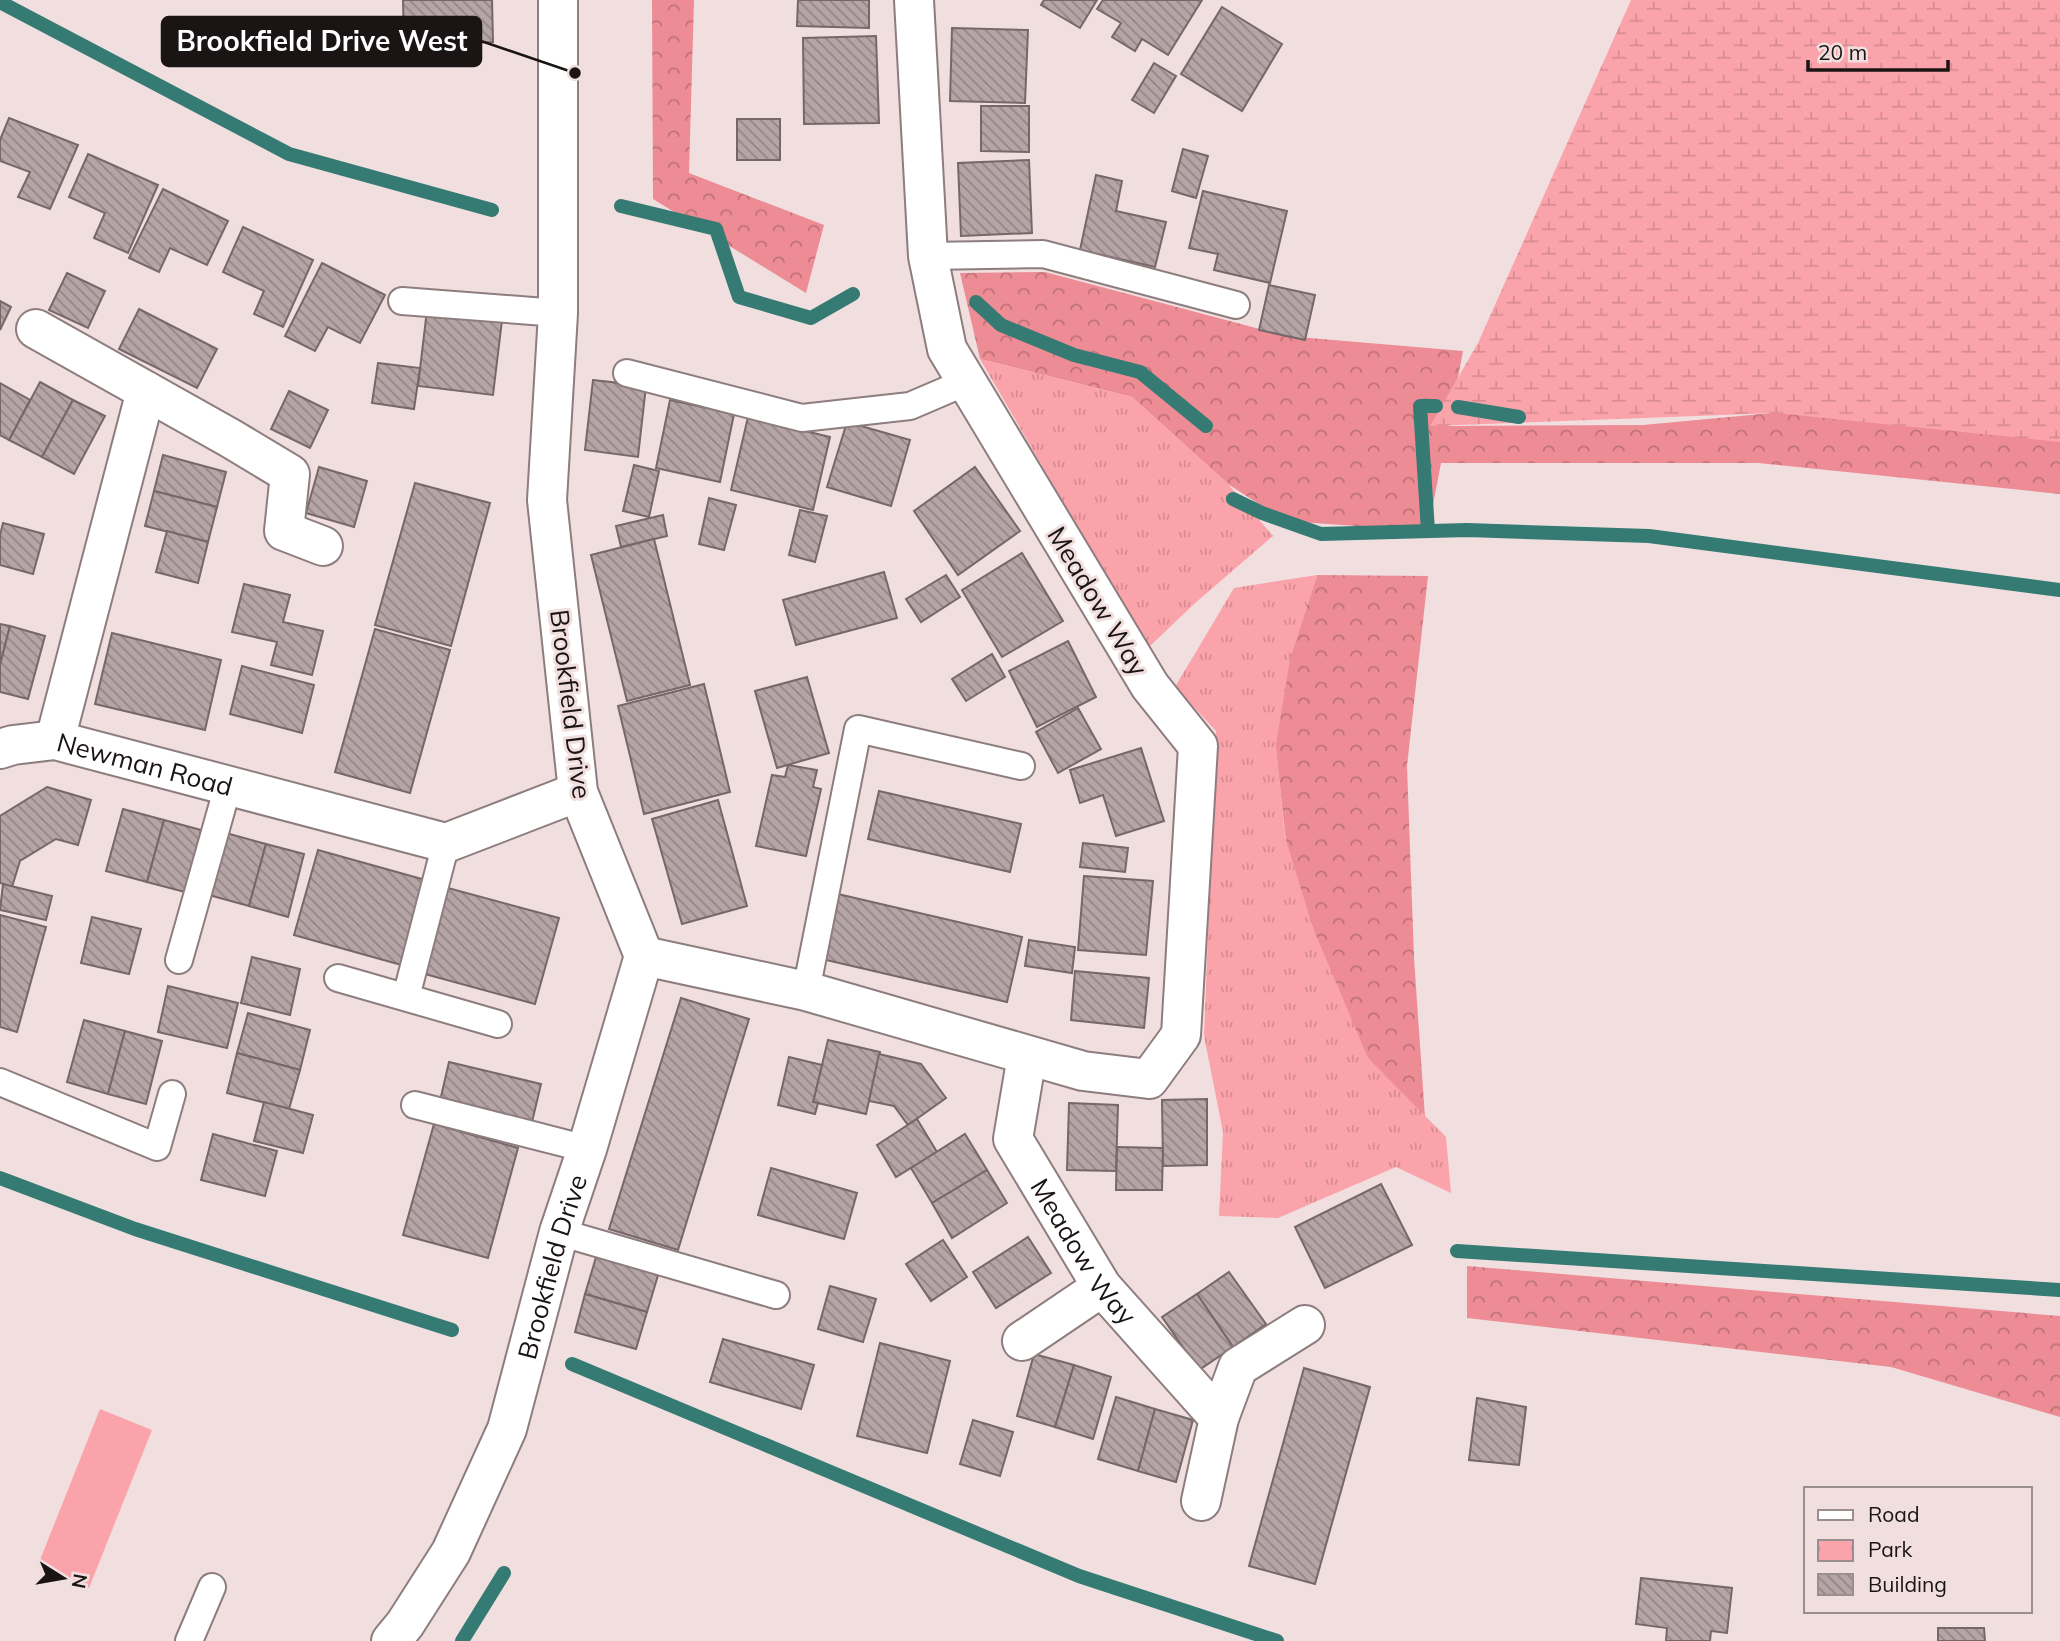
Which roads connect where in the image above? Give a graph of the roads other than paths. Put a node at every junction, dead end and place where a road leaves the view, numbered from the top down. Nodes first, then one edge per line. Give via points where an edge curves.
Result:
1 (558, 0) edge
2 (914, 0) edge
3 (928, 256) junction
4 (402, 301) dead end
5 (1237, 305) dead end
6 (558, 313) junction
7 (36, 329) dead end
8 (627, 373) dead end
9 (966, 382) junction
10 (146, 391) junction
11 (323, 546) dead end
12 (55, 740) junction
13 (0, 749) edge
14 (1021, 766) dead end
15 (228, 786) junction
16 (578, 792) junction
17 (446, 843) junction
18 (644, 956) junction
19 (179, 960) dead end
20 (338, 978) dead end
21 (806, 991) junction
22 (406, 997) junction
23 (498, 1024) dead end
24 (1027, 1056) junction
25 (0, 1082) edge
26 (173, 1094) dead end
27 (415, 1105) dead end
28 (587, 1149) junction
29 (559, 1232) junction
30 (1102, 1287) junction
31 (776, 1295) dead end
32 (1305, 1325) dead end
33 (1021, 1341) dead end
34 (1219, 1418) junction
35 (1200, 1501) dead end
36 (212, 1587) dead end
37 (189, 1641) edge
38 (391, 1641) edge

1 - 6 street, Brookfield Drive
2 - 3 street, Meadow Way
3 - 5 lane via 1043,254
3 - 9 street, Meadow Way via 947,349
4 - 6 lane
6 - 16 street, Brookfield Drive via 547,500
7 - 10 street
8 - 9 lane via 802,418 911,405
9 - 24 street, Meadow Way via 1150,686 1198,746 1181,1035 1149,1079 1083,1071
10 - 11 street via 290,474 284,531
10 - 12 street, Newman Road
12 - 13 street
12 - 15 street, Newman Road
14 - 21 lane via 858,729
15 - 17 street, Newman Road
15 - 19 lane
16 - 17 street
16 - 18 street, Brookfield Drive
17 - 22 lane
18 - 21 street, Meadow Way
18 - 28 street, Brookfield Drive
20 - 22 lane
21 - 24 street, Meadow Way
22 - 23 lane
24 - 30 street, Meadow Way via 1013,1139
25 - 26 lane via 158,1147
27 - 28 lane
28 - 29 street, Brookfield Drive
29 - 31 lane
29 - 38 street, Brookfield Drive via 507,1429 452,1552
30 - 33 street
30 - 34 street, Meadow Way
32 - 34 street via 1238,1367
34 - 35 street
36 - 37 lane

